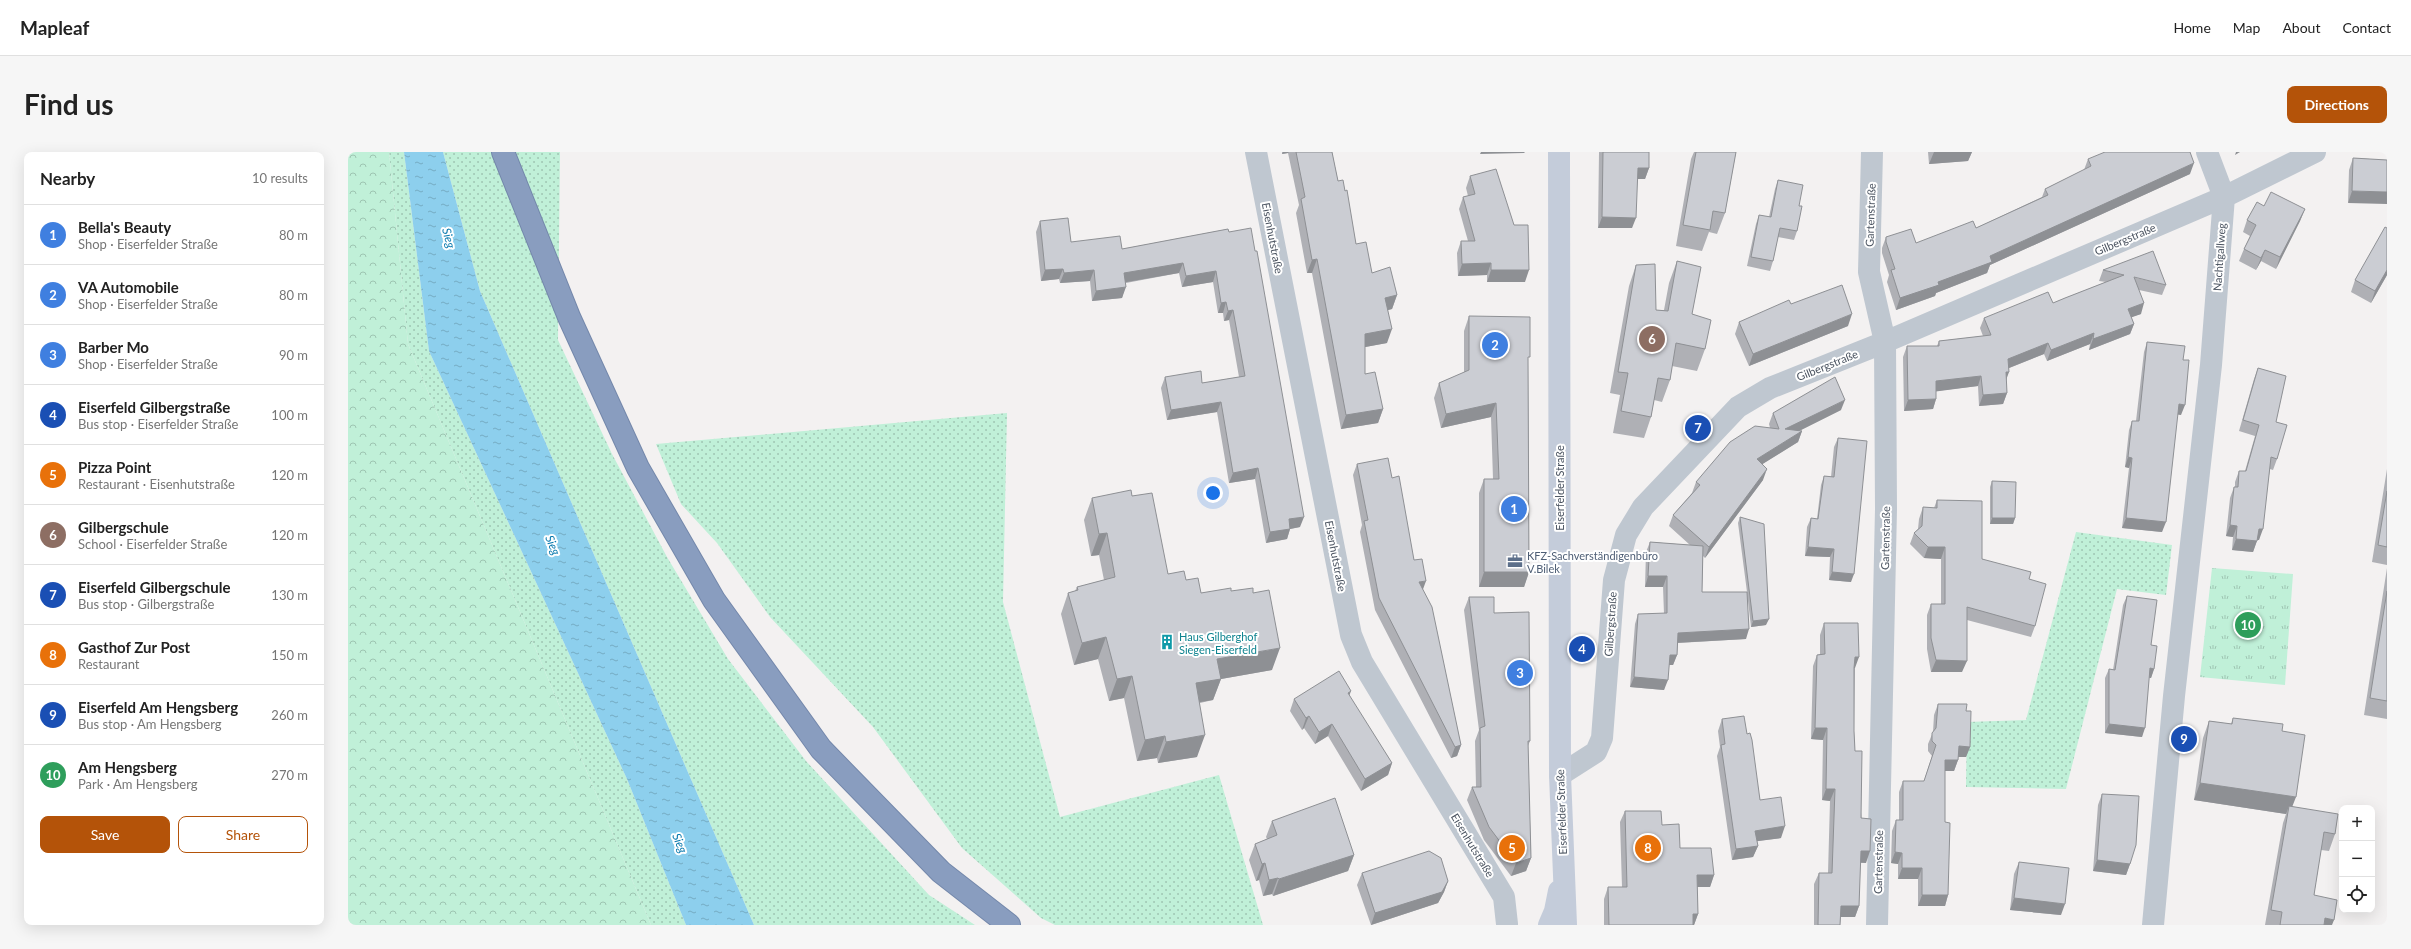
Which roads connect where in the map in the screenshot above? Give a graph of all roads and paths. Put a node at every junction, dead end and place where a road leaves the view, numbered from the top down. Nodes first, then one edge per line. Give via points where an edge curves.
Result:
1 (503, 152) edge
2 (1256, 152) edge
3 (1559, 152) edge
4 (1872, 152) edge
5 (2206, 152) edge
6 (2315, 152) edge
7 (2224, 197) junction
8 (1885, 342) junction
9 (1560, 776) junction
10 (1563, 872) junction
11 (1507, 924) dead end
12 (1009, 925) edge
13 (1548, 925) edge
14 (1566, 925) edge
15 (1877, 925) edge
16 (2153, 925) edge

1 - 12 highway via 569,317 638,468 714,600 821,749 941,872
2 - 11 street, Eisenhutstraße via 1351,636 1362,662 1504,897
3 - 9 main road, Eiserfelder Straße
4 - 8 street, Gartenstraße via 1869,272
5 - 7 street, Nachtigallweg
6 - 7 street, Gilbergstraße
7 - 8 street, Gilbergstraße
7 - 16 street, Nachtigallweg via 2211,365
8 - 9 street, Gilbergstraße via 1770,388 1738,407 1643,508 1626,535 1614,580 1602,738 1596,752
8 - 15 street, Gartenstraße via 1886,509
9 - 10 main road, Eiserfelder Straße
10 - 13 main road, Eiserfelder Straße via 1555,911
10 - 14 main road, Eiserfelder Straße

